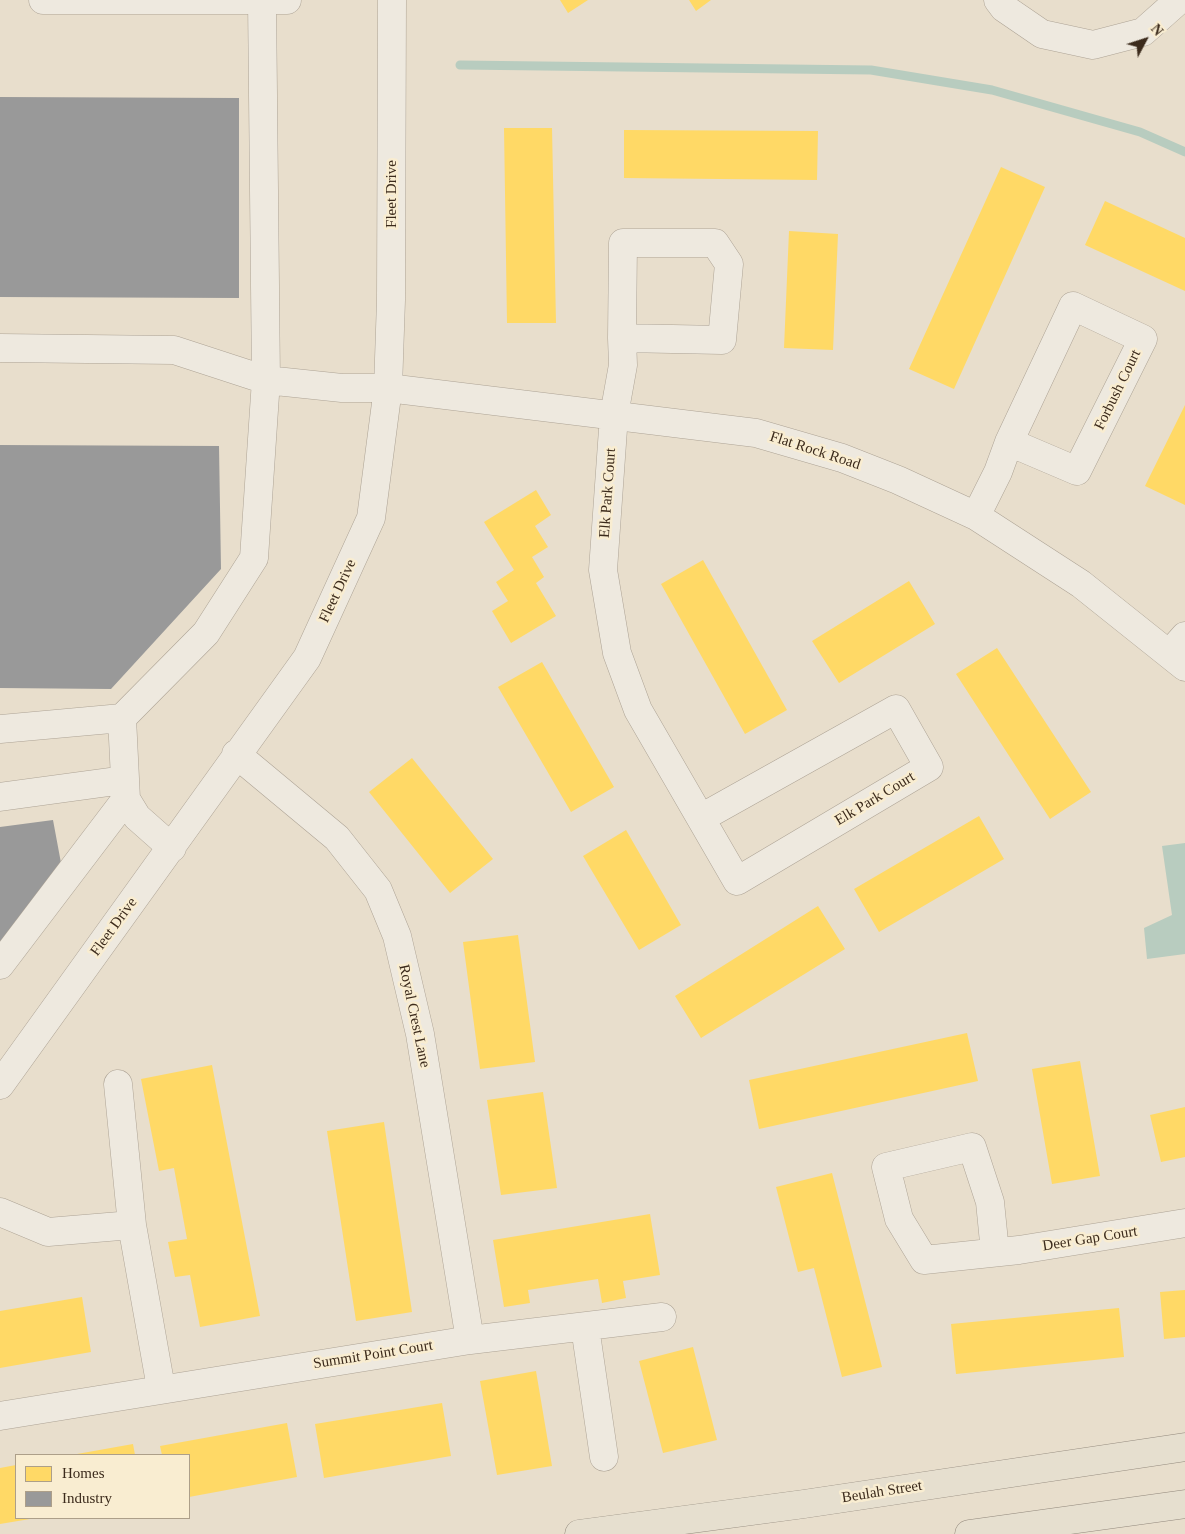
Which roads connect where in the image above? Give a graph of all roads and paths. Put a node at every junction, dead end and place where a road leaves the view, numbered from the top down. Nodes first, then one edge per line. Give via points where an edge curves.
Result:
1 (43, 0) edge
2 (270, 0) edge
3 (392, 0) edge
4 (998, 0) edge
5 (1179, 0) edge
6 (84, 1) edge
7 (622, 338) junction
8 (0, 348) edge
9 (266, 380) junction
10 (388, 388) junction
11 (614, 415) junction
12 (1009, 442) junction
13 (976, 516) junction
14 (1180, 652) edge
15 (122, 718) junction
16 (0, 728) edge
17 (236, 754) junction
18 (125, 789) junction
19 (0, 797) edge
20 (701, 818) junction
21 (172, 848) junction
22 (0, 965) edge
23 (0, 1084) edge
24 (118, 1084) dead end
25 (0, 1212) edge
26 (1185, 1223) edge
27 (132, 1225) junction
28 (995, 1252) junction
29 (662, 1317) dead end
30 (585, 1327) junction
31 (470, 1340) junction
32 (161, 1388) junction
33 (0, 1416) edge
34 (1185, 1447) edge
35 (604, 1457) dead end
36 (1185, 1504) edge
37 (579, 1534) edge
38 (969, 1534) edge

1 - 6 street
2 - 6 street
2 - 9 street
3 - 10 street, Fleet Drive
4 - 5 street via 1004,8 1042,34 1093,45 1143,32
7 - 7 street, Elk Park Court via 722,340 729,264 715,243 623,243
7 - 11 street, Elk Park Court via 623,364
8 - 9 street, Flat Rock Road via 174,350
9 - 10 street, Flat Rock Road via 342,388
9 - 15 street via 254,558 206,633
10 - 11 street, Flat Rock Road
10 - 17 street, Fleet Drive via 371,518 307,658
11 - 13 street, Flat Rock Road via 756,433 842,458
11 - 20 street, Elk Park Court via 602,570 617,653 638,710
12 - 12 street, Forbush Court via 1077,471 1143,339 1073,306
12 - 13 street, Forbush Court
13 - 14 street, Flat Rock Road
15 - 16 street
15 - 18 street
17 - 21 street, Fleet Drive
17 - 31 street, Royal Crest Lane via 338,838 378,890 397,936 420,1034
18 - 19 street
18 - 21 street via 137,817
18 - 22 street
20 - 20 street, Elk Park Court via 737,881 929,767 896,710
21 - 23 street, Fleet Drive
24 - 27 street
25 - 27 street via 48,1232
26 - 28 street, Deer Gap Court
27 - 32 street
28 - 28 street, Deer Gap Court via 924,1260 899,1219 886,1167 972,1147 990,1202
29 - 30 street, Summit Point Court
30 - 31 street, Summit Point Court
30 - 35 street
31 - 32 street, Summit Point Court
32 - 33 street, Summit Point Court
34 - 37 main road, Beulah Street
36 - 38 main road

